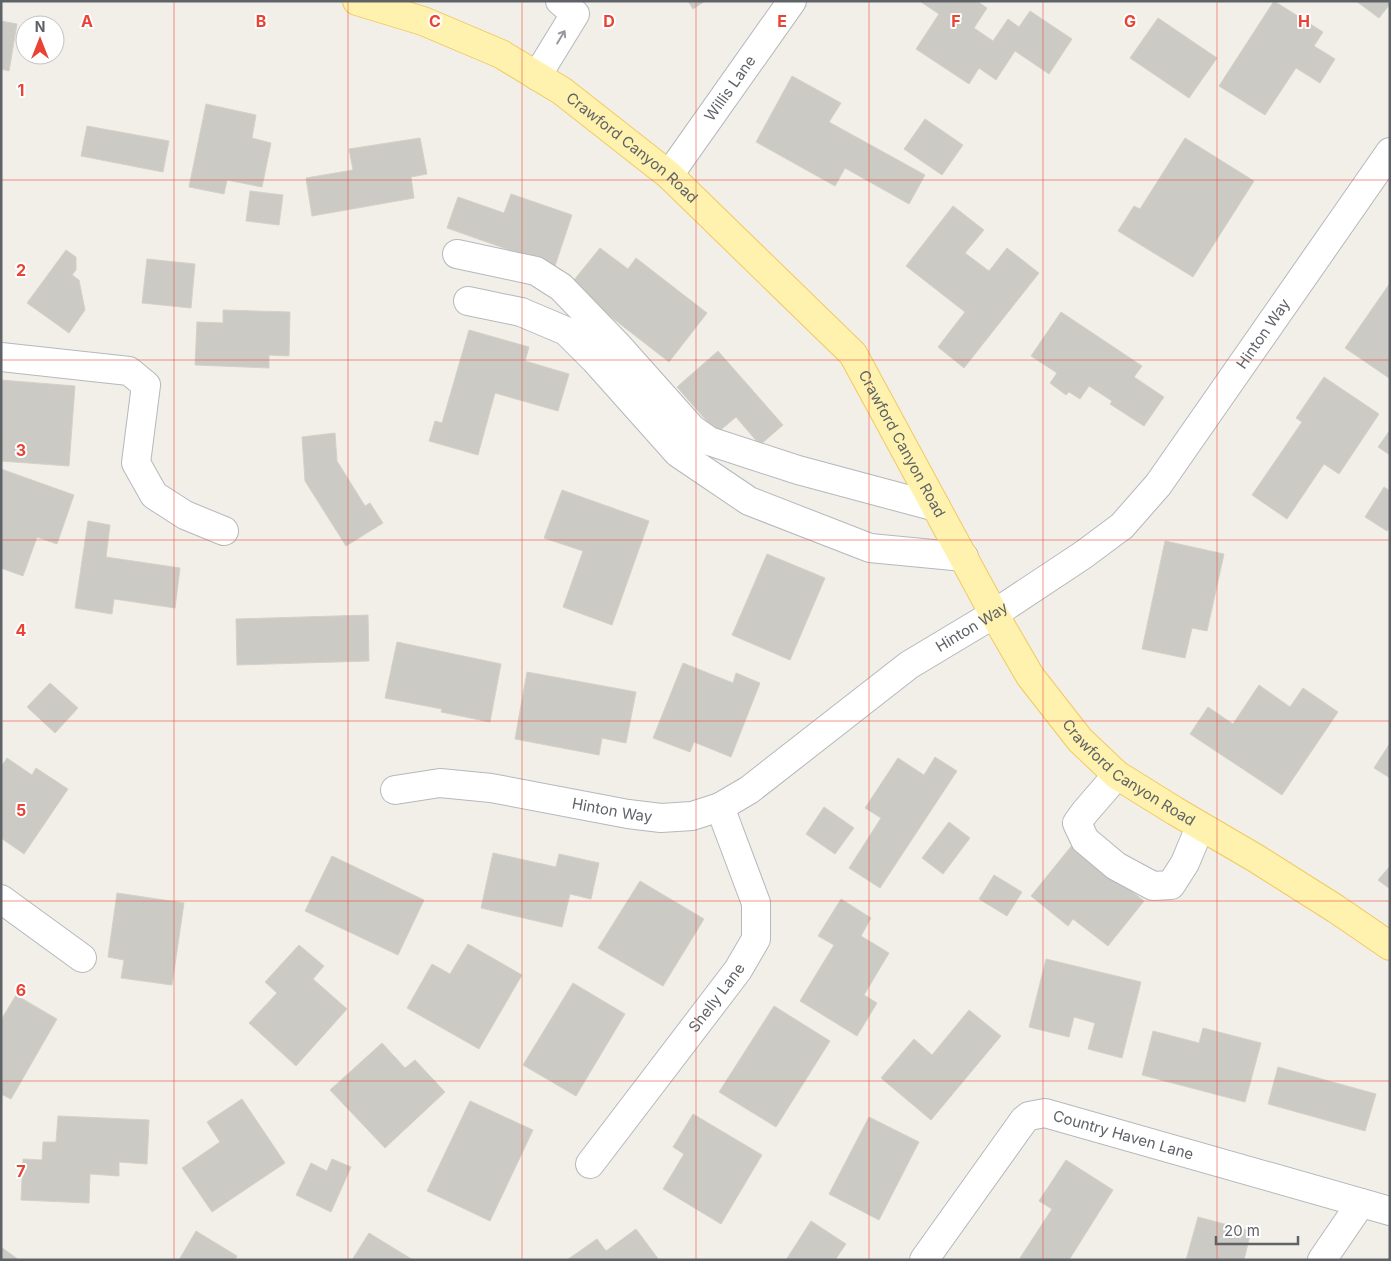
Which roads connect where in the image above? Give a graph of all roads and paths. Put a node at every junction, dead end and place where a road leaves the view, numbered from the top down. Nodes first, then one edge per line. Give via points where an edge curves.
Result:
1 (357, 1) edge
2 (560, 1) edge
3 (792, 1) edge
4 (537, 76) junction
5 (1390, 152) edge
6 (669, 175) junction
7 (456, 254) dead end
8 (468, 301) dead end
9 (1, 357) edge
10 (936, 507) junction
11 (224, 531) dead end
12 (964, 557) junction
13 (994, 614) junction
14 (1117, 775) junction
15 (395, 790) dead end
16 (720, 807) junction
17 (1200, 827) junction
18 (1, 899) edge
19 (1390, 946) edge
20 (82, 958) dead end
21 (590, 1164) dead end
22 (1361, 1203) junction
23 (1390, 1211) edge
24 (924, 1260) edge
25 (1322, 1260) edge

1 - 4 main road, Crawford Canyon Road via 423,21 501,54
4 -> 2 street via 574,14
3 - 6 street, Willis Lane
4 - 6 main road, Crawford Canyon Road
5 - 13 street, Hinton Way via 1158,485 1122,526
6 - 10 main road, Crawford Canyon Road via 853,354
7 - 10 street via 536,271 561,287 620,346 692,429 709,441 798,470
8 - 12 street via 521,312 566,331 678,453 749,501 870,548
9 - 11 street via 129,371 146,385 136,462 154,495 185,516
10 - 12 main road, Crawford Canyon Road
12 - 13 main road, Crawford Canyon Road
13 - 14 main road, Crawford Canyon Road via 1030,676 1080,740
13 - 16 street, Hinton Way via 909,665 749,790
14 - 17 main road, Crawford Canyon Road
14 - 17 street via 1077,824 1085,840 1116,866 1153,886 1171,885 1185,863
15 - 16 street, Hinton Way via 440,783 491,788 661,818 692,816
16 - 21 street, Shelly Lane via 756,903 756,939 738,970
17 - 19 main road, Crawford Canyon Road via 1257,859
18 - 20 street
22 - 23 street, Country Haven Lane
22 - 24 street, Country Haven Lane via 1045,1113 1037,1114 1024,1120
22 - 25 street

